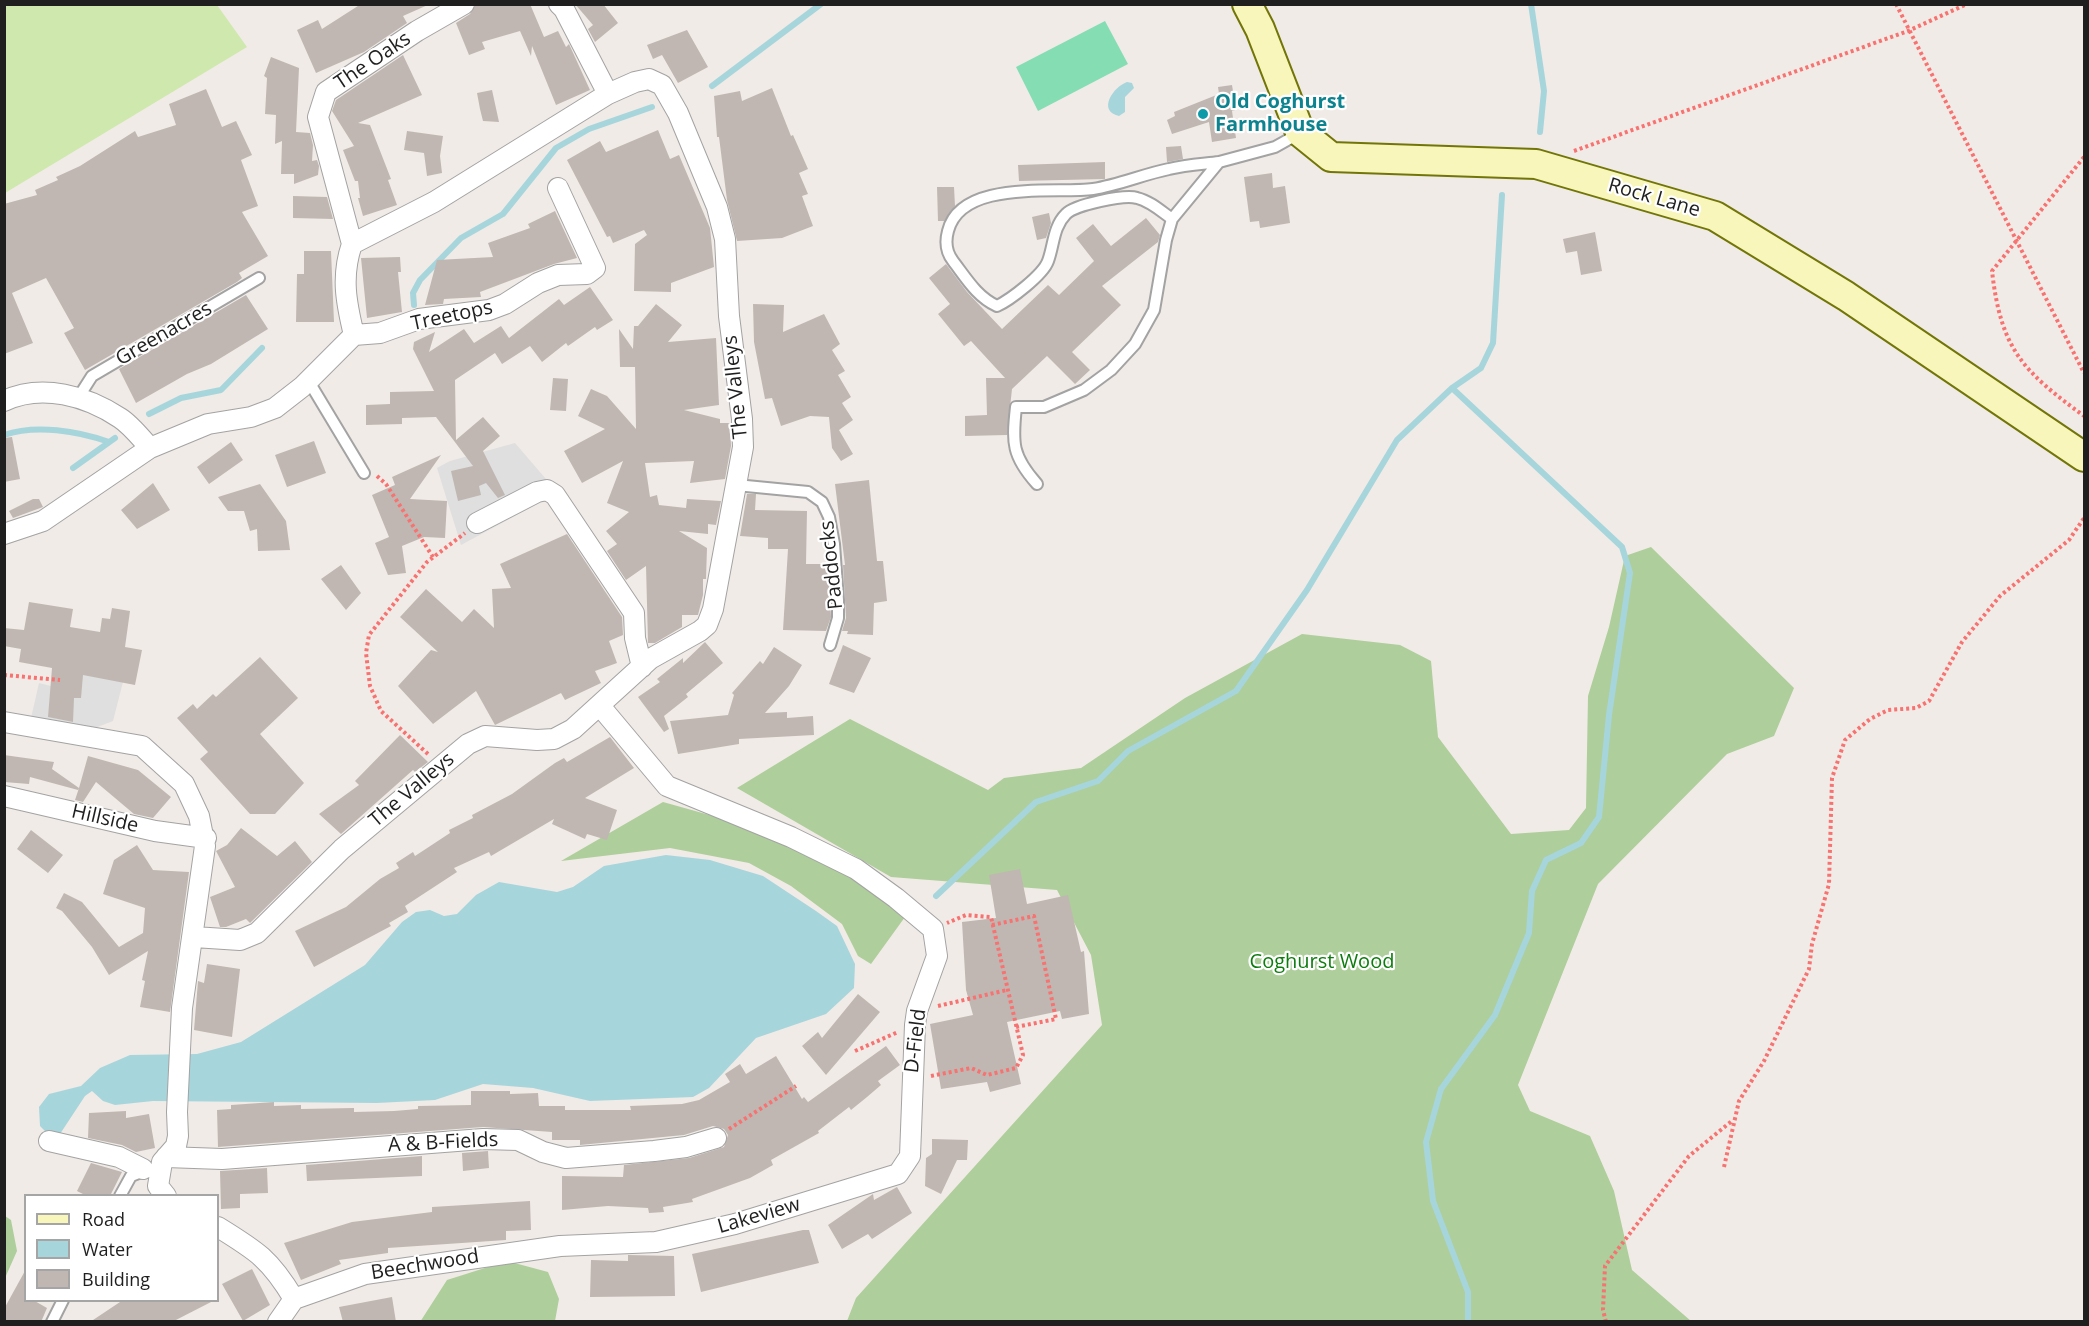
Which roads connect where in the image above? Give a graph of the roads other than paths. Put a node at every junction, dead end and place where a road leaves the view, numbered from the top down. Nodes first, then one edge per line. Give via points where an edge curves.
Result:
1 (464, 4) edge
2 (559, 4) edge
3 (1247, 4) edge
4 (608, 94) junction
5 (1300, 132) junction
6 (1219, 162) junction
7 (558, 188) dead end
8 (1172, 219) junction
9 (352, 244) junction
10 (259, 278) dead end
11 (354, 335) junction
12 (308, 380) junction
13 (78, 398) junction
14 (4, 400) edge
15 (150, 448) junction
16 (2085, 457) edge
17 (364, 473) road end
18 (1036, 484) dead end
19 (736, 485) junction
20 (477, 523) road end
21 (4, 534) edge
22 (830, 645) dead end
23 (642, 667) junction
24 (600, 706) junction
25 (4, 722) edge
26 (4, 796) edge
27 (206, 838) junction
28 (194, 937) junction
29 (912, 1121) joint
30 (716, 1138) road end
31 (49, 1141) dead end
32 (156, 1167) junction
33 (121, 1194) edge
34 (164, 1194) edge
35 (219, 1228) edge
36 (560, 1246) joint
37 (294, 1299) junction
38 (62, 1302) edge
39 (52, 1322) edge
40 (278, 1322) edge

1 - 9 street, The Oaks via 326,92 318,117
2 - 4 street
3 - 5 street, Rock Lane
4 - 9 street, The Valleys via 434,202
4 - 19 street, The Valleys via 649,79 662,85 678,113 717,207 725,238 729,316 742,419 743,447
5 - 6 lane via 1275,147
5 - 16 street, Rock Lane via 1331,157 1536,164 1715,216 1846,296
6 - 8 lane
6 - 8 lane via 1169,168 1095,188 996,193 962,211 950,224 946,240 948,255 983,300 997,306 1011,300 1048,263 1053,237 1065,214 1074,208 1136,197
7 - 11 street, Treetops via 596,268 587,274 558,274 489,310 419,319 381,333
8 - 18 lane via 1155,310 1135,344 1111,370 1084,390 1044,407 1016,407 1013,434 1019,464
9 - 11 street via 345,265 345,296
10 - 13 lane, Greenacres via 92,376
11 - 12 street
12 - 15 street via 275,408 251,417 208,424
12 - 17 lane
13 - 14 street via 43,392 18,394
13 - 15 street via 121,418
15 - 21 street via 43,520
19 - 22 lane, Paddocks via 808,492 822,502 834,544 838,600 838,618
19 - 23 street, The Valleys via 707,625
20 - 23 street via 537,492 547,490 555,495 634,613
23 - 24 street, The Valleys
24 - 28 street, The Valleys via 554,739 485,736 468,744 342,849 257,933 240,940
24 - 29 street, D-Field via 667,786 791,837 856,869 933,929 937,956 916,1018
25 - 27 street via 142,746 184,784
26 - 27 street, Hillside via 155,831
27 - 28 street
28 - 32 street via 182,1008 176,1146
29 - 36 street, Lakeview via 910,1156 898,1174 735,1224 656,1242
30 - 32 street, A & B-Fields via 675,1149 566,1158 518,1140 483,1138
31 - 32 street
32 - 33 lane via 131,1176
32 - 34 street via 158,1185
35 - 37 street via 260,1253
36 - 37 street, Beechwood via 365,1274
37 - 40 street
38 - 39 lane

